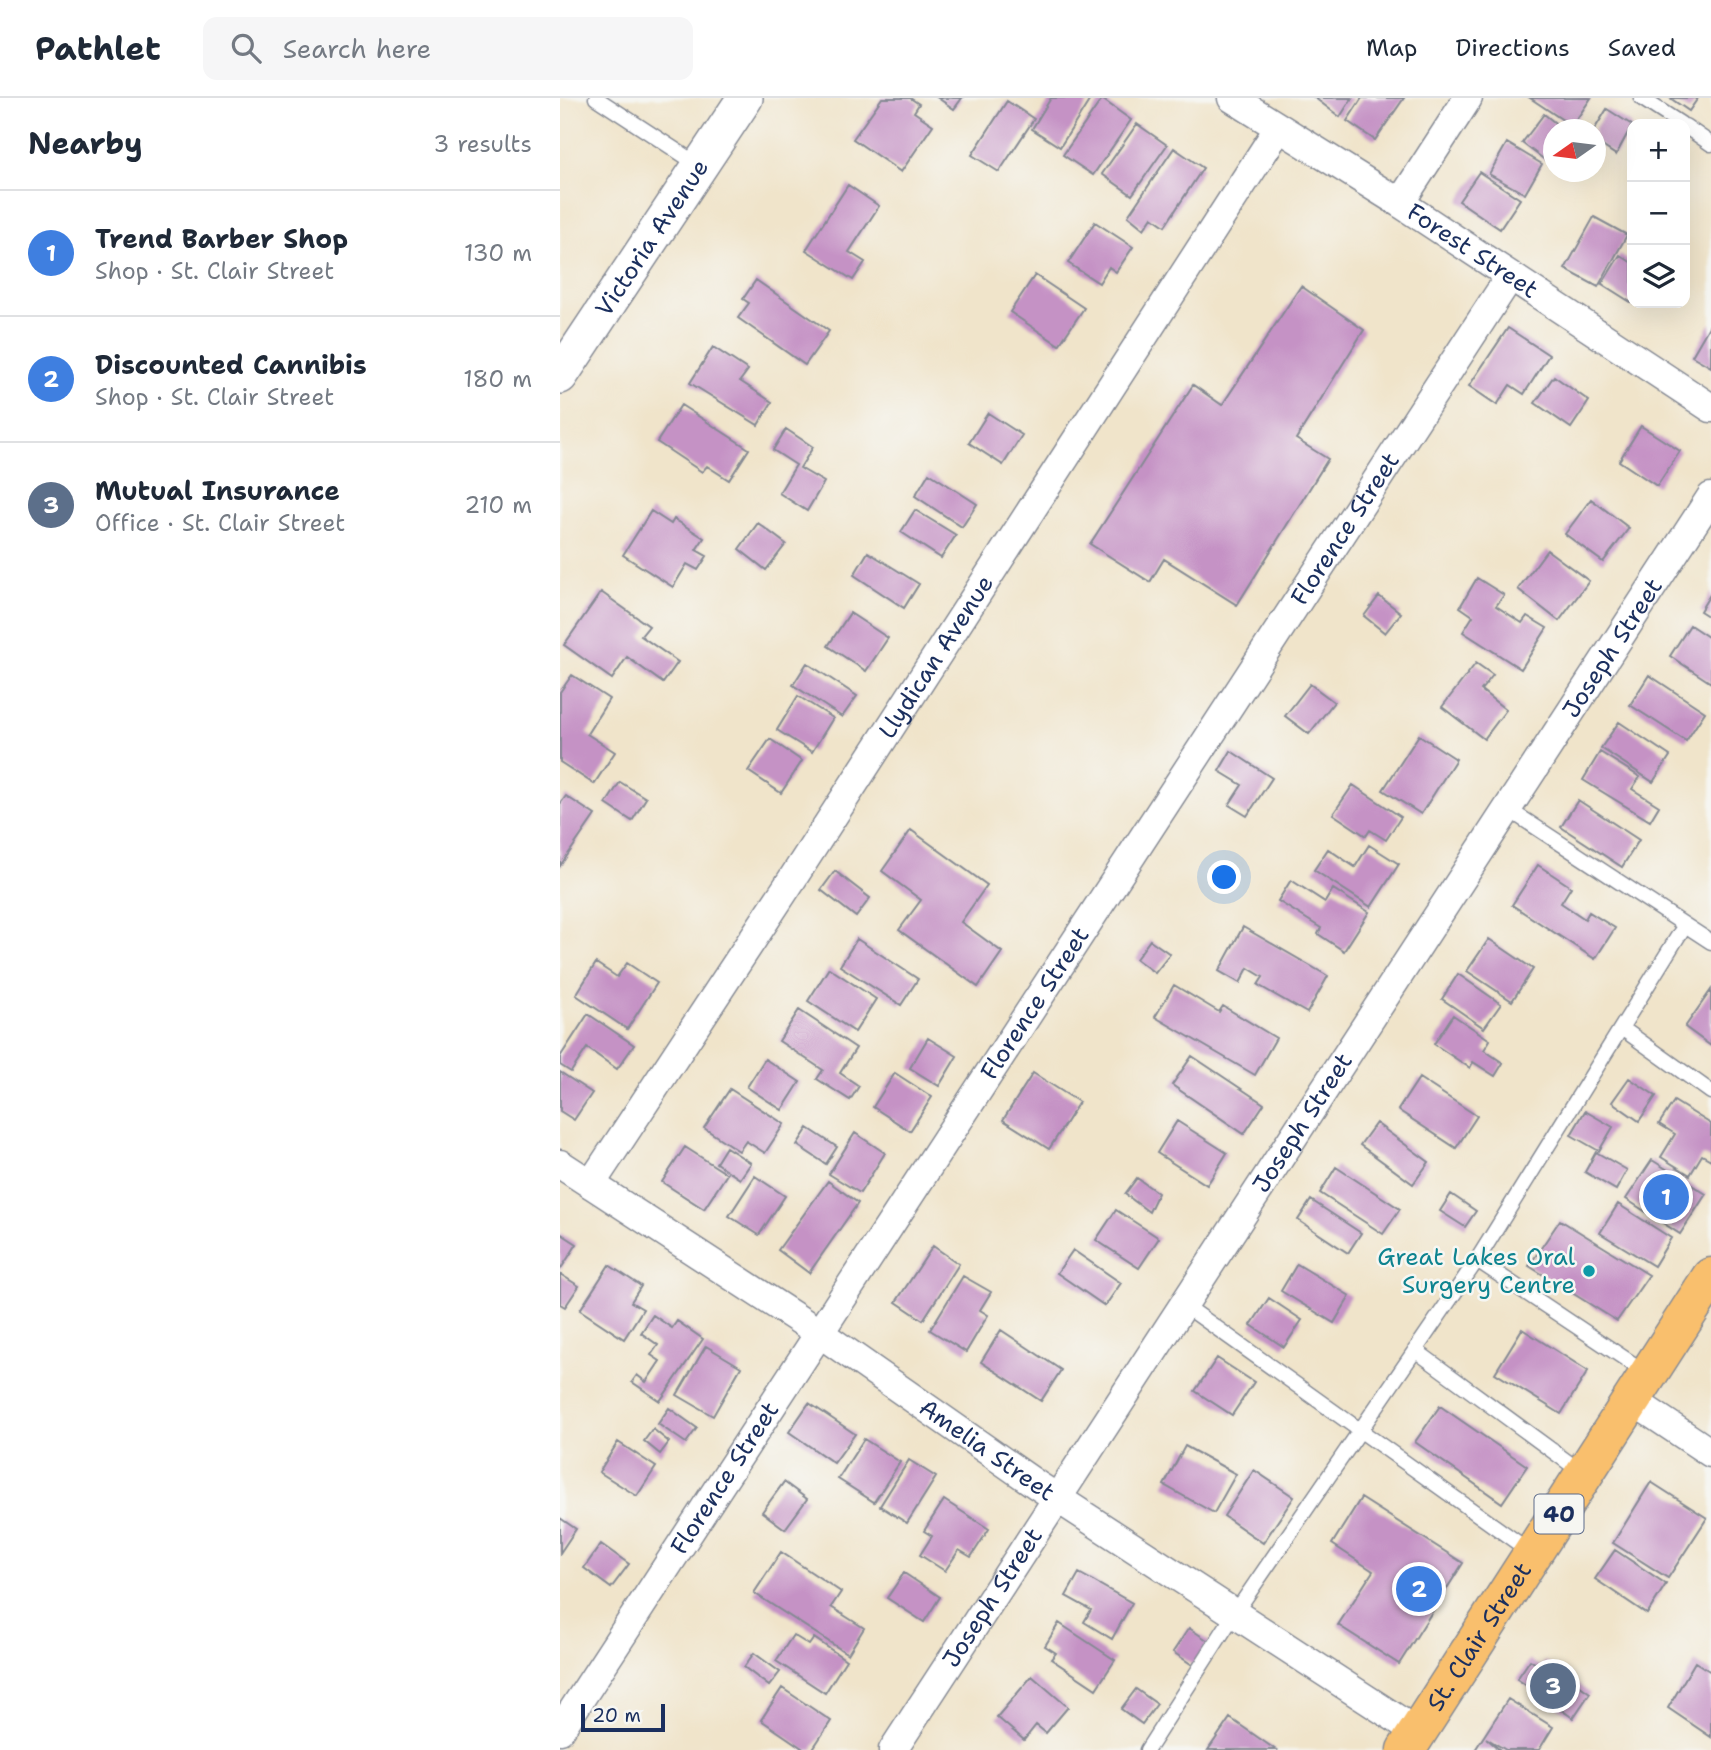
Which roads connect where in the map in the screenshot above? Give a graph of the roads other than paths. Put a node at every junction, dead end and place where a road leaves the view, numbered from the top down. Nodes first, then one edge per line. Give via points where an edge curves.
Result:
1 (596, 98) edge
2 (745, 98) edge
3 (1232, 98) edge
4 (1468, 98) edge
5 (1641, 98) edge
6 (1674, 119) edge
7 (1278, 129) junction
8 (1690, 130) edge
9 (1711, 144) edge
10 (700, 166) junction
11 (1400, 204) junction
12 (1509, 278) junction
13 (561, 371) edge
14 (1711, 408) edge
15 (1711, 496) edge
16 (1508, 809) junction
17 (1685, 925) junction
18 (1711, 942) edge
19 (1623, 1029) junction
20 (1711, 1092) edge
21 (560, 1164) edge
22 (591, 1184) junction
23 (1477, 1260) junction
24 (1711, 1277) edge
25 (1183, 1304) junction
26 (821, 1334) junction
27 (1415, 1350) junction
28 (1641, 1388) junction
29 (1360, 1432) junction
30 (1711, 1453) edge
31 (1585, 1474) junction
32 (1056, 1497) junction
33 (1533, 1554) junction
34 (1235, 1613) junction
35 (560, 1730) edge
36 (1411, 1741) edge
37 (893, 1750) edge
38 (1147, 1750) edge

1 - 10 lane
2 - 10 street, Victoria Avenue
3 - 7 street, Forest Street
4 - 11 street
5 - 6 lane
7 - 11 street, Forest Street
7 - 22 street, Llydican Avenue
8 - 9 lane
10 - 13 street, Victoria Avenue
11 - 12 street, Forest Street
12 - 14 street, Forest Street
12 - 26 street, Florence Street
15 - 16 street, Joseph Street
16 - 17 lane
16 - 25 street, Joseph Street
17 - 18 lane
17 - 19 lane
19 - 20 lane
19 - 23 lane
21 - 22 street, Amelia Street
22 - 26 street, Amelia Street
23 - 27 lane
23 - 28 lane
24 - 28 main road, St. Clair Street / 40
25 - 29 lane
25 - 32 street, Joseph Street
26 - 32 street, Amelia Street
26 - 35 street, Florence Street
27 - 29 lane
27 - 31 lane
28 - 30 street
28 - 31 main road, St. Clair Street / 40
29 - 33 lane
29 - 34 lane
31 - 33 main road, St. Clair Street / 40
32 - 34 street, Amelia Street
32 - 37 street, Joseph Street
33 - 36 main road, St. Clair Street / 40
34 - 36 street, Amelia Street
34 - 38 lane

